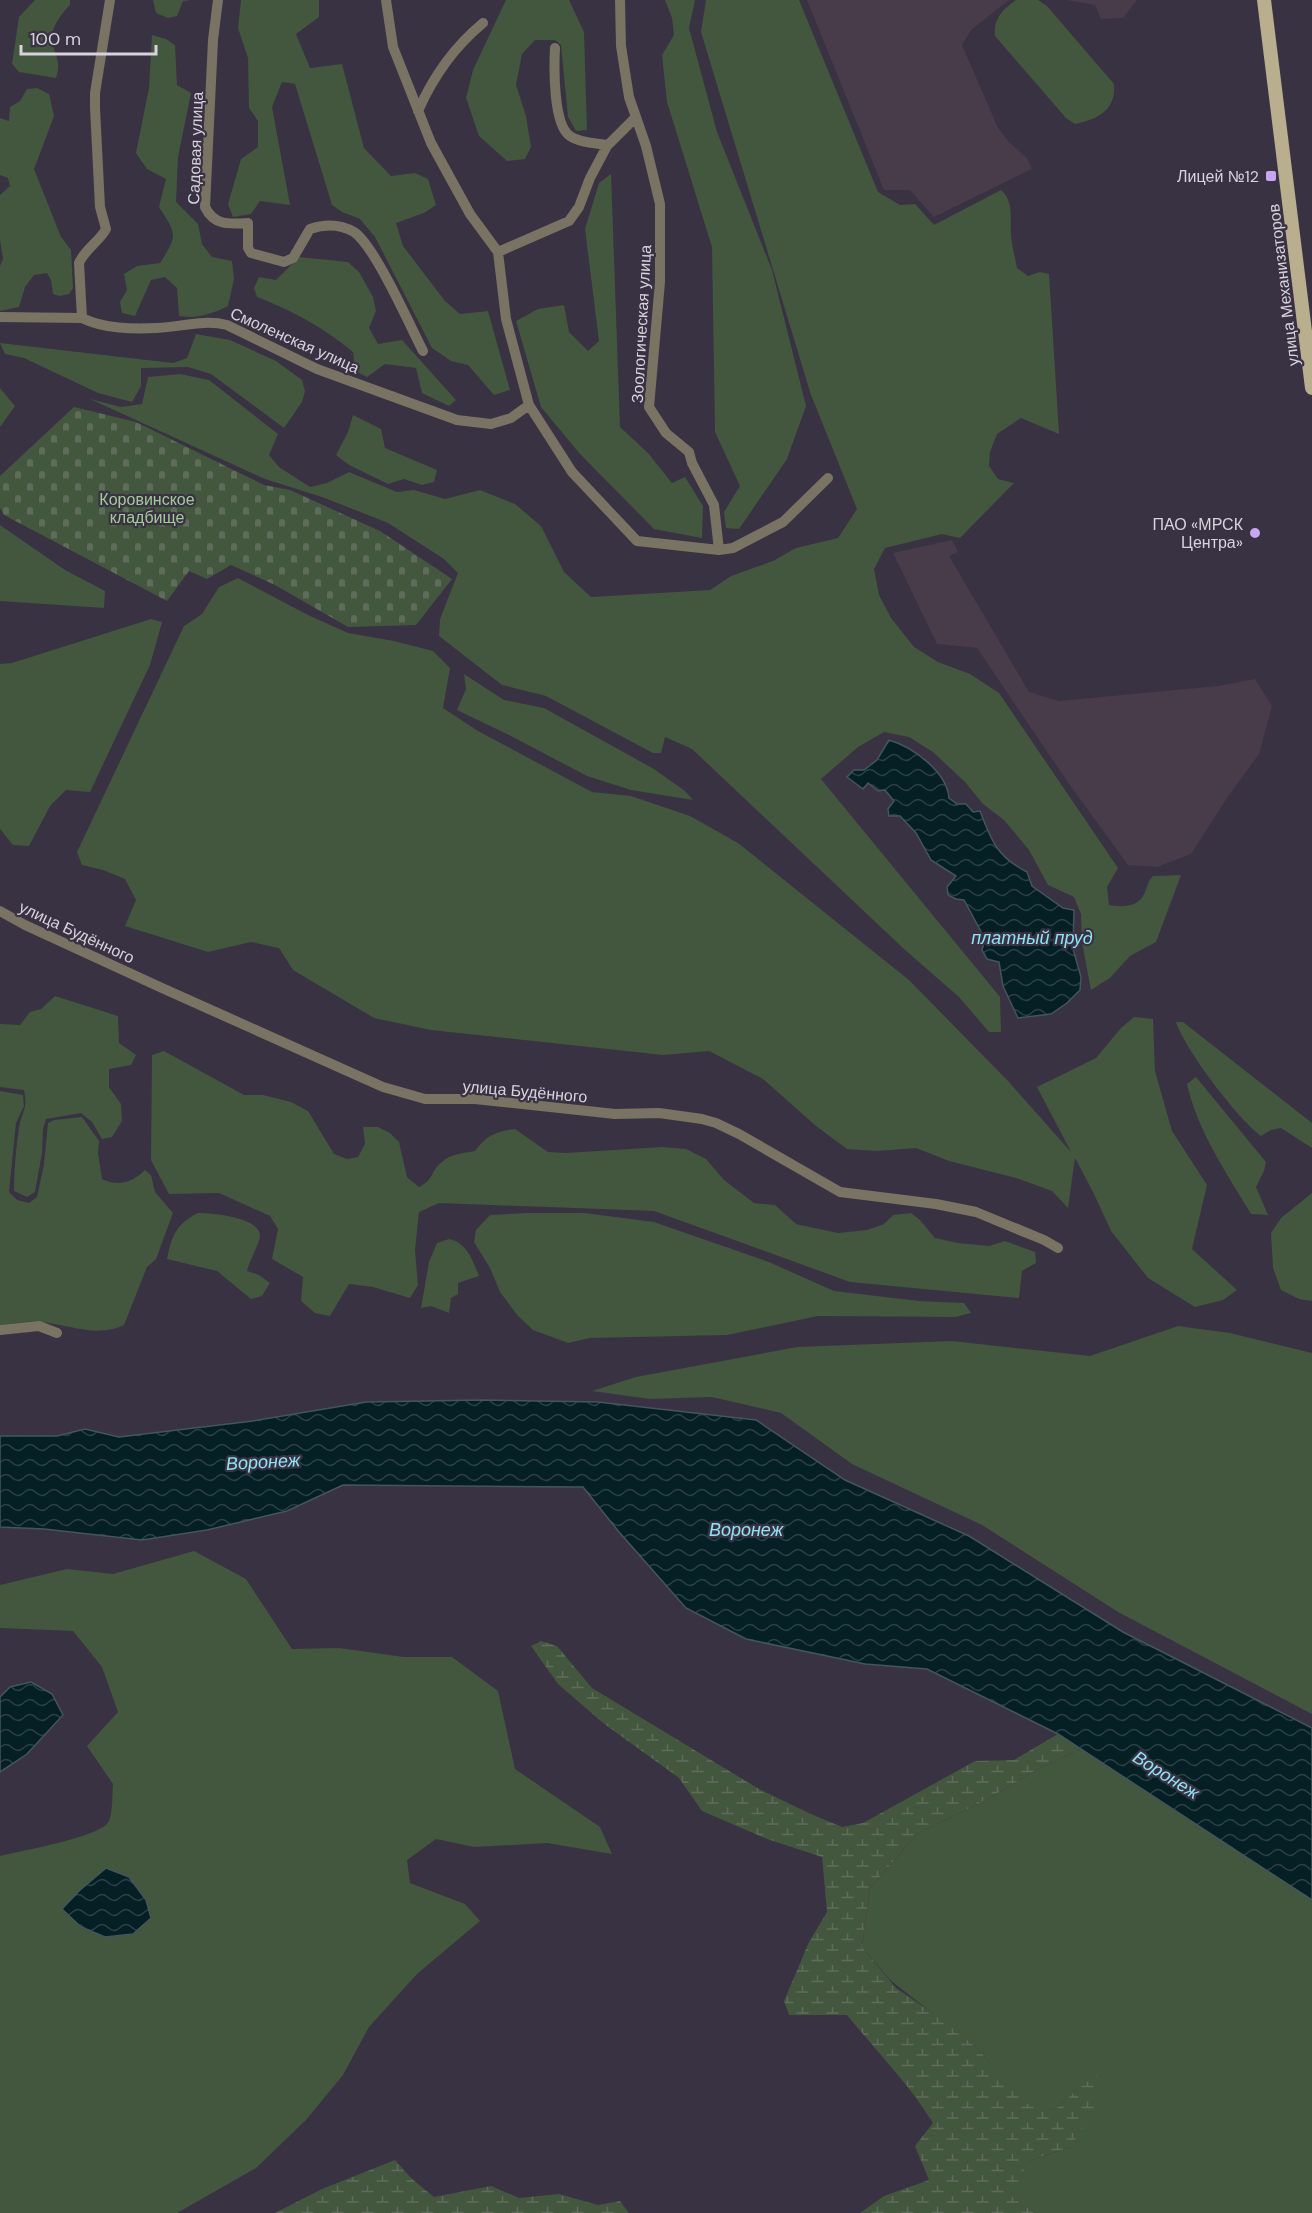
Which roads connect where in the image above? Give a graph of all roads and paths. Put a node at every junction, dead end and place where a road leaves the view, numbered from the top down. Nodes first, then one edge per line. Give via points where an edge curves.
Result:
1 (111, 0) edge
2 (218, 0) edge
3 (386, 0) edge
4 (620, 0) edge
5 (1264, 0) edge
6 (483, 23) dead end
7 (555, 48) dead end
8 (418, 111) junction
9 (636, 117) junction
10 (607, 145) junction
11 (498, 252) junction
12 (0, 317) edge
13 (82, 318) junction
14 (423, 351) dead end
15 (1312, 388) edge
16 (529, 405) junction
17 (828, 478) dead end
18 (719, 550) junction
19 (0, 911) edge
20 (1058, 1248) dead end
21 (0, 1330) edge
22 (57, 1333) dead end

1 - 13 street via 95,108 100,207 106,230 79,263
2 - 14 street, Садовая улица via 205,207 208,214 222,224 248,223 251,253 284,262 293,258 309,229 342,226 356,234 380,266
3 - 8 street via 393,48
4 - 9 street, Зоологическая улица via 621,46
5 - 15 main road, улица Механизаторов
6 - 8 street via 446,61
7 - 10 street via 554,74 565,132 572,138
8 - 11 street via 470,214
9 - 10 street
9 - 18 street, Зоологическая улица via 660,204 660,282 649,407 666,433 689,452 714,505
10 - 11 street via 569,221
11 - 16 street via 506,320
12 - 13 street, Смоленская улица
13 - 16 street, Смоленская улица via 97,326 156,328 213,322 227,325 317,369 457,420 491,424 511,418
16 - 18 street via 572,472 637,541
17 - 18 street via 783,522 732,548
19 - 20 street, улица Будённого via 172,993 404,1094 425,1099 496,1101 702,1119 739,1134 840,1192 976,1212
21 - 22 street via 39,1326

